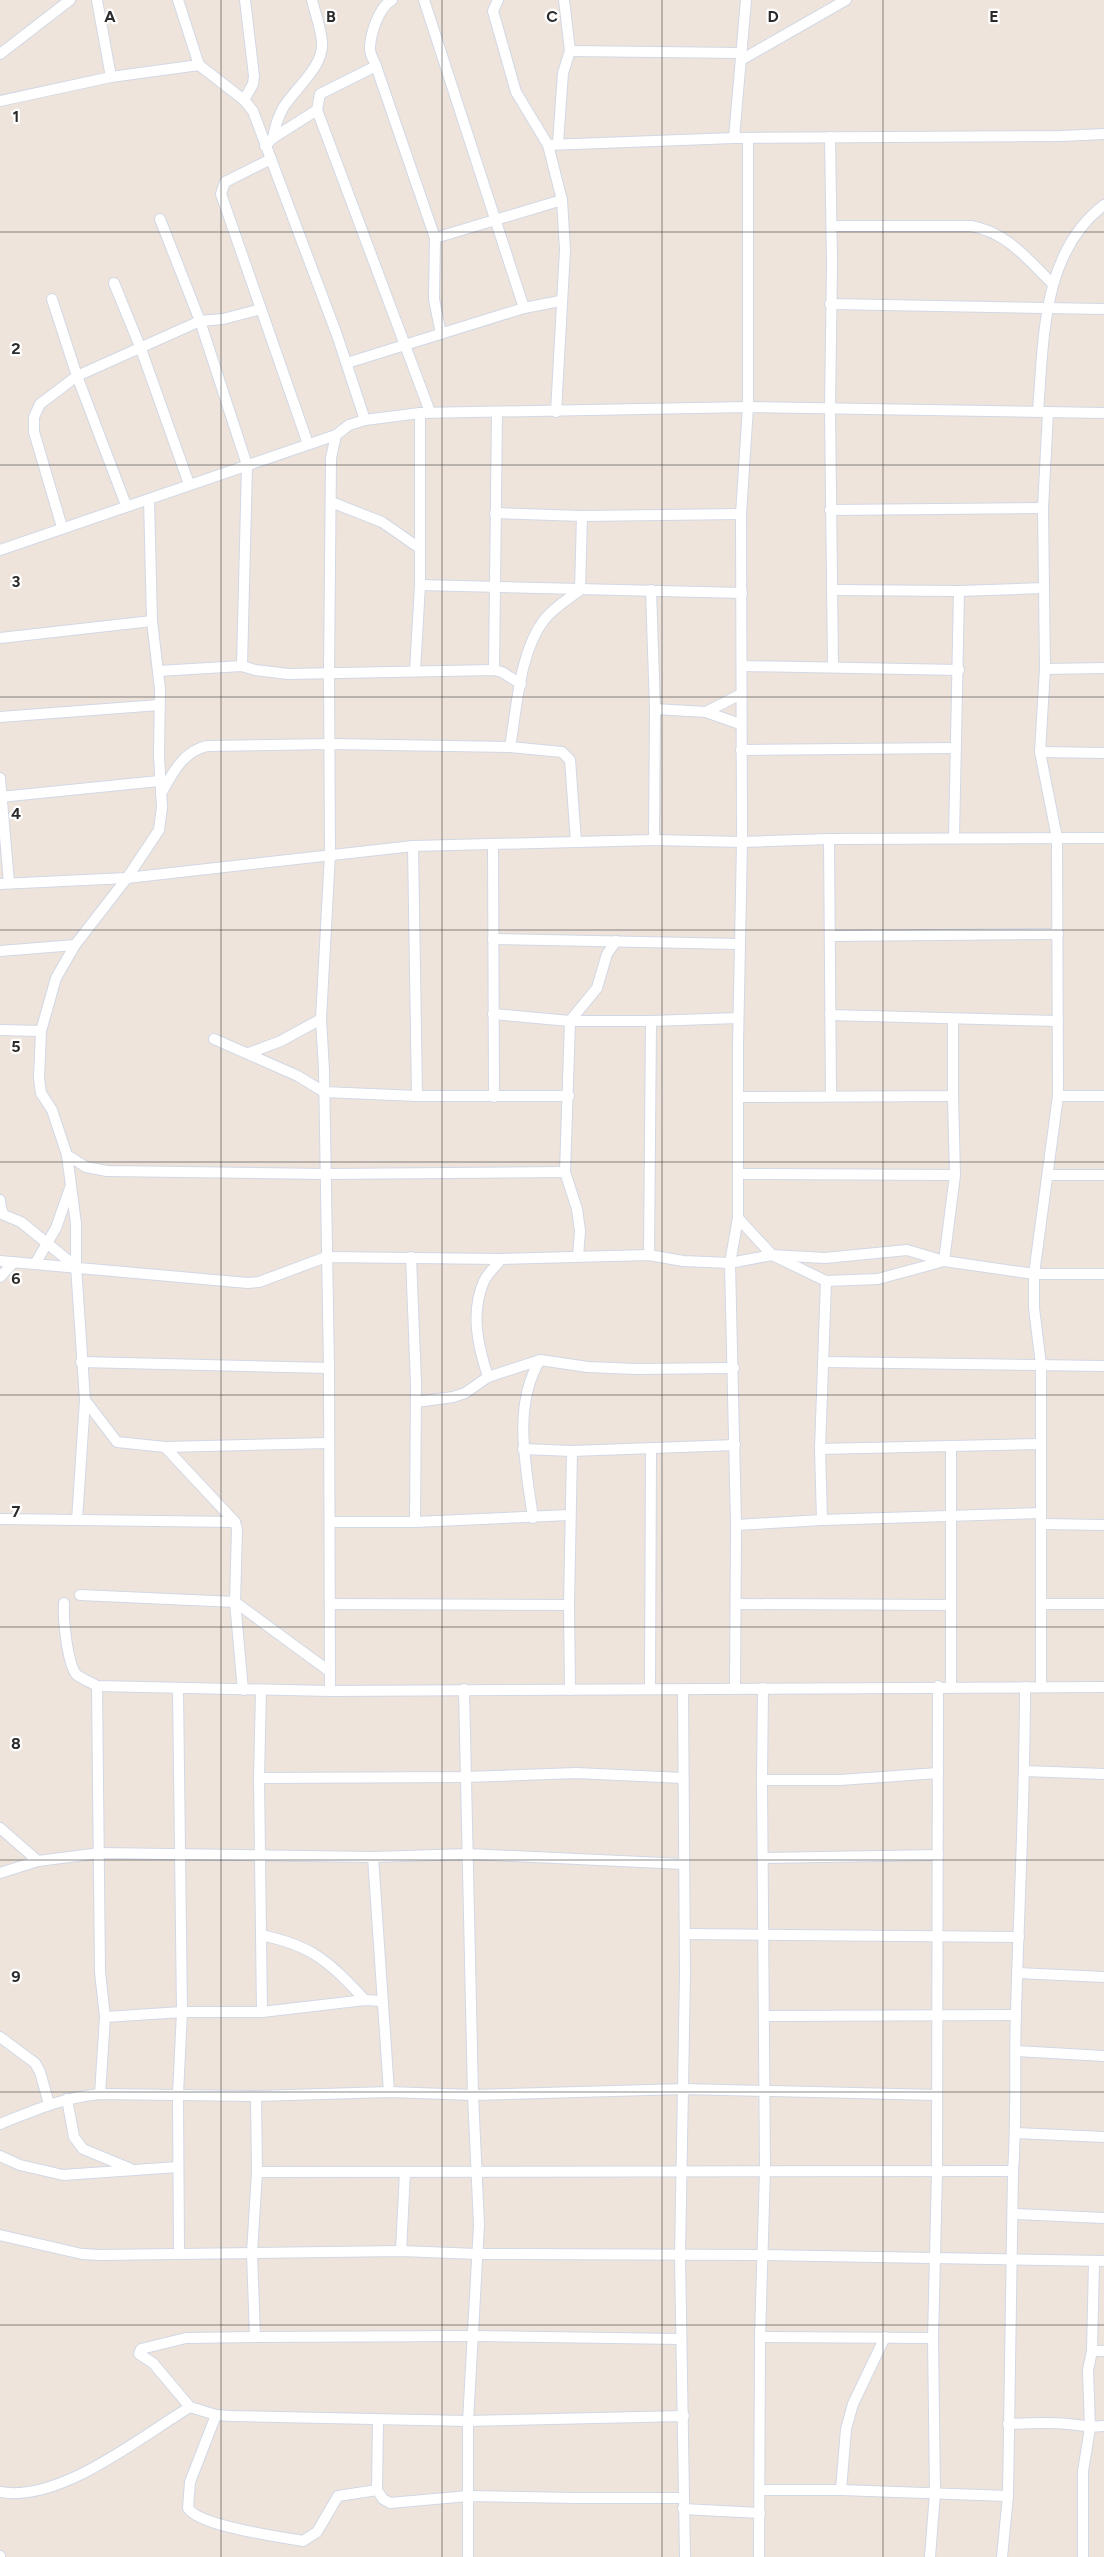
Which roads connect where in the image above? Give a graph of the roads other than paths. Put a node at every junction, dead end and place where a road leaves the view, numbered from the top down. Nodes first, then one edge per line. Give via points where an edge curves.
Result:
1 (70, 0) edge
2 (97, 0) edge
3 (178, 0) edge
4 (245, 0) edge
5 (312, 0) edge
6 (392, 0) edge
7 (424, 0) edge
8 (498, 0) edge
9 (564, 0) edge
10 (746, 0) edge
11 (846, 0) edge
12 (570, 51) junction
13 (0, 54) edge
14 (740, 57) junction
15 (199, 65) junction
16 (376, 66) junction
17 (111, 77) junction
18 (244, 100) junction
19 (0, 101) edge
20 (318, 110) junction
21 (1104, 134) edge
22 (830, 137) junction
23 (273, 138) junction
24 (734, 138) junction
25 (748, 138) junction
26 (553, 144) junction
27 (265, 146) junction
28 (270, 160) junction
29 (562, 200) junction
30 (1104, 205) edge
31 (160, 219) dead end
32 (494, 219) junction
33 (832, 226) junction
34 (435, 238) junction
35 (114, 283) dead end
36 (1053, 284) junction
37 (52, 299) dead end
38 (560, 301) junction
39 (830, 304) junction
40 (524, 308) junction
41 (1104, 308) edge
42 (261, 309) junction
43 (1047, 309) junction
44 (200, 321) junction
45 (441, 334) junction
46 (406, 346) junction
47 (141, 349) junction
48 (347, 363) junction
49 (77, 376) junction
50 (748, 407) junction
51 (830, 409) junction
52 (497, 412) junction
53 (556, 412) junction
54 (1043, 412) junction
55 (425, 413) junction
56 (1104, 413) edge
57 (365, 420) junction
58 (336, 435) junction
59 (308, 444) junction
60 (247, 464) junction
61 (189, 484) junction
62 (149, 499) junction
63 (331, 502) junction
64 (126, 505) junction
65 (1044, 508) junction
66 (830, 510) junction
67 (495, 513) junction
68 (741, 514) junction
69 (582, 516) junction
70 (62, 527) junction
71 (418, 547) junction
72 (0, 550) edge
73 (420, 585) junction
74 (494, 588) junction
75 (1043, 588) junction
76 (580, 590) junction
77 (651, 590) junction
78 (832, 590) junction
79 (959, 591) junction
80 (742, 593) junction
81 (152, 621) junction
82 (0, 638) edge
83 (242, 666) junction
84 (742, 666) junction
85 (833, 666) junction
86 (1104, 668) edge
87 (494, 670) junction
88 (959, 670) junction
89 (1046, 670) junction
90 (158, 671) junction
91 (415, 671) junction
92 (329, 674) junction
93 (521, 684) junction
94 (741, 694) junction
95 (159, 705) junction
96 (656, 709) junction
97 (706, 712) junction
98 (0, 717) edge
99 (740, 724) junction
100 (331, 744) junction
101 (510, 747) junction
102 (956, 748) junction
103 (741, 750) junction
104 (1040, 752) junction
105 (1104, 753) edge
106 (0, 778) edge
107 (159, 781) junction
108 (161, 794) junction
109 (1, 796) edge
110 (954, 838) junction
111 (1057, 838) junction
112 (1104, 838) edge
113 (830, 839) junction
114 (654, 840) junction
115 (576, 842) junction
116 (742, 842) junction
117 (493, 844) junction
118 (414, 846) junction
119 (330, 854) junction
120 (127, 878) junction
121 (5, 883) edge
122 (1058, 934) junction
123 (830, 936) junction
124 (493, 938) junction
125 (616, 941) junction
126 (739, 944) junction
127 (75, 945) junction
128 (0, 951) edge
129 (492, 1014) junction
130 (830, 1015) junction
131 (738, 1018) junction
132 (321, 1019) junction
133 (952, 1019) junction
134 (570, 1021) junction
135 (651, 1021) junction
136 (1058, 1021) junction
137 (0, 1030) edge
138 (41, 1031) junction
139 (214, 1039) dead end
140 (249, 1053) junction
141 (324, 1092) junction
142 (417, 1096) junction
143 (494, 1096) junction
144 (569, 1096) junction
145 (831, 1096) junction
146 (953, 1096) junction
147 (1058, 1096) junction
148 (1104, 1096) edge
149 (738, 1097) junction
150 (67, 1155) junction
151 (565, 1172) junction
152 (325, 1174) junction
153 (738, 1174) junction
154 (955, 1175) junction
155 (1048, 1175) junction
156 (1104, 1175) edge
157 (71, 1185) junction
158 (0, 1200) edge
159 (738, 1218) junction
160 (47, 1244) junction
161 (649, 1255) junction
162 (772, 1255) junction
163 (578, 1256) junction
164 (326, 1257) junction
165 (411, 1257) junction
166 (501, 1259) junction
167 (0, 1261) edge
168 (944, 1261) junction
169 (14, 1262) junction
170 (730, 1262) junction
171 (35, 1264) junction
172 (76, 1266) junction
173 (1034, 1274) junction
174 (1104, 1274) edge
175 (0, 1277) edge
176 (826, 1281) junction
177 (540, 1360) junction
178 (81, 1362) junction
179 (824, 1362) junction
180 (1041, 1365) junction
181 (1104, 1366) edge
182 (329, 1368) junction
183 (734, 1368) junction
184 (488, 1377) junction
185 (85, 1400) junction
186 (416, 1402) junction
187 (329, 1443) junction
188 (1041, 1444) junction
189 (736, 1445) junction
190 (951, 1446) junction
191 (165, 1447) junction
192 (651, 1448) junction
193 (523, 1449) junction
194 (820, 1449) junction
195 (572, 1451) junction
196 (1041, 1513) junction
197 (0, 1514) edge
198 (569, 1515) junction
199 (951, 1516) junction
200 (533, 1518) junction
201 (77, 1520) junction
202 (822, 1520) junction
203 (0, 1521) edge
204 (235, 1522) junction
205 (330, 1522) junction
206 (415, 1522) junction
207 (1041, 1524) junction
208 (736, 1525) junction
209 (1104, 1525) edge
210 (80, 1595) dead end
211 (235, 1602) junction
212 (64, 1603) dead end
213 (330, 1604) junction
214 (736, 1604) junction
215 (1041, 1604) junction
216 (1104, 1604) edge
217 (569, 1605) junction
218 (951, 1605) junction
219 (329, 1671) junction
220 (97, 1686) junction
221 (938, 1686) junction
222 (951, 1686) junction
223 (1026, 1687) junction
224 (1041, 1687) junction
225 (1104, 1687) edge
226 (735, 1688) junction
227 (764, 1688) junction
228 (178, 1689) junction
229 (464, 1689) junction
230 (650, 1689) junction
231 (243, 1690) junction
232 (261, 1690) junction
233 (570, 1690) junction
234 (683, 1690) junction
235 (330, 1691) junction
236 (1025, 1772) junction
237 (938, 1773) junction
238 (1104, 1774) edge
239 (466, 1777) junction
240 (259, 1778) junction
241 (683, 1778) junction
242 (762, 1780) junction
243 (0, 1828) edge
244 (100, 1853) junction
245 (468, 1854) junction
246 (938, 1854) junction
247 (178, 1855) junction
248 (260, 1856) junction
249 (373, 1857) junction
250 (764, 1858) junction
251 (38, 1861) junction
252 (684, 1864) junction
253 (0, 1873) edge
254 (685, 1934) junction
255 (764, 1934) junction
256 (261, 1935) junction
257 (938, 1937) junction
258 (1019, 1937) junction
259 (1017, 1973) junction
260 (1104, 1977) edge
261 (365, 2000) junction
262 (382, 2001) junction
263 (182, 2012) junction
264 (262, 2012) junction
265 (937, 2014) junction
266 (1016, 2015) junction
267 (765, 2016) junction
268 (105, 2017) junction
269 (0, 2037) edge
270 (1016, 2050) junction
271 (1104, 2056) edge
272 (684, 2089) junction
273 (762, 2090) junction
274 (389, 2092) junction
275 (100, 2094) junction
276 (178, 2094) junction
277 (936, 2094) junction
278 (473, 2095) junction
279 (256, 2096) junction
280 (67, 2099) junction
281 (50, 2104) junction
282 (0, 2124) edge
283 (1016, 2133) junction
284 (1104, 2137) edge
285 (0, 2156) edge
286 (178, 2167) junction
287 (133, 2169) junction
288 (765, 2170) junction
289 (682, 2171) junction
290 (1013, 2171) junction
291 (258, 2172) junction
292 (405, 2172) junction
293 (937, 2172) junction
294 (477, 2174) junction
295 (1014, 2214) junction
296 (1104, 2218) edge
297 (0, 2235) edge
298 (401, 2251) junction
299 (179, 2253) junction
300 (252, 2253) junction
301 (477, 2254) junction
302 (762, 2255) junction
303 (680, 2256) junction
304 (936, 2258) junction
305 (1013, 2259) junction
306 (1099, 2262) edge
307 (471, 2336) junction
308 (885, 2336) junction
309 (255, 2337) junction
310 (760, 2337) junction
311 (933, 2338) junction
312 (681, 2339) junction
313 (1092, 2351) junction
314 (1104, 2351) edge
315 (190, 2407) junction
316 (216, 2415) junction
317 (684, 2416) junction
318 (378, 2420) junction
319 (468, 2421) junction
320 (1008, 2424) junction
321 (1104, 2426) edge
322 (1090, 2428) junction
323 (377, 2490) junction
324 (760, 2490) junction
325 (840, 2490) junction
326 (0, 2492) edge
327 (934, 2493) junction
328 (468, 2496) junction
329 (1008, 2496) junction
330 (683, 2498) junction
331 (683, 2508) junction
332 (760, 2513) junction
333 (468, 2557) edge
334 (685, 2557) edge
335 (759, 2557) edge
336 (930, 2557) edge
337 (1002, 2557) edge
338 (1083, 2557) edge

1 - 13 street
2 - 17 street
3 - 15 street
4 - 18 street via 254,76
5 - 23 street via 322,42 321,54 283,108
6 - 16 street via 380,14 369,48
7 - 32 street
8 - 26 street via 493,11 516,92
9 - 12 street
10 - 14 street
11 - 14 street
12 - 14 street
12 - 26 street via 563,73
14 - 24 street
15 - 17 street
15 - 18 street
16 - 20 street via 320,94
16 - 34 street
17 - 19 street
18 - 27 street via 253,111
20 - 23 street
20 - 46 street
21 - 22 street
22 - 25 street
22 - 33 street
23 - 27 street
24 - 25 street
24 - 26 street
25 - 50 street
26 - 29 street
27 - 28 street
28 - 42 street via 225,182 221,188
28 - 48 street
29 - 32 street
29 - 38 street via 565,250
30 - 36 street via 1088,217 1072,237
31 - 44 street
32 - 34 street
32 - 40 street
33 - 36 street via 971,226 989,229 1009,242
33 - 39 street
34 - 45 street via 434,299
35 - 47 street
36 - 43 street
37 - 49 street
38 - 40 street
38 - 53 street
39 - 43 street
39 - 51 street
40 - 45 street
41 - 43 street
42 - 44 street
42 - 59 street
43 - 54 street
44 - 47 street
44 - 60 street
45 - 46 street
46 - 48 street
46 - 55 street
47 - 49 street
47 - 61 street
48 - 57 street
49 - 64 street
49 - 70 street via 40,404 34,417 34,432
50 - 51 street
50 - 53 street
50 - 68 street
51 - 54 street
51 - 66 street
52 - 53 street
52 - 55 street
52 - 67 street
54 - 56 street
54 - 65 street
55 - 57 street
55 - 71 street
57 - 58 street via 349,425
58 - 59 street
58 - 63 street
59 - 60 street
60 - 61 street
60 - 83 street
61 - 62 street
62 - 64 street
62 - 81 street
63 - 71 street via 382,522
63 - 92 street
64 - 70 street
65 - 66 street
65 - 75 street
66 - 78 street
67 - 69 street
67 - 74 street
68 - 69 street
68 - 80 street
69 - 76 street
70 - 72 street
71 - 73 street
73 - 74 street
73 - 91 street
74 - 76 street
74 - 87 street
75 - 79 street
75 - 89 street
76 - 77 street
76 - 93 street via 544,620 532,638
77 - 80 street
77 - 96 street
78 - 79 street
78 - 85 street
79 - 88 street
80 - 84 street
81 - 82 street
81 - 90 street
83 - 90 street
83 - 92 street via 276,674
84 - 85 street
84 - 94 street
85 - 88 street
86 - 89 street
87 - 91 street
87 - 93 street
88 - 102 street
89 - 104 street
90 - 95 street
91 - 92 street
92 - 100 street
93 - 101 street
94 - 97 street
94 - 99 street
95 - 98 street
95 - 107 street
96 - 97 street
96 - 114 street
97 - 99 street
99 - 103 street
100 - 101 street
100 - 108 street via 198,748 188,754 172,773
100 - 119 street
101 - 115 street via 568,755
102 - 103 street
102 - 110 street
103 - 116 street
104 - 105 street
104 - 111 street
106 - 109 street
107 - 108 street
107 - 109 street
108 - 120 street via 159,830
109 - 121 street
110 - 111 street
110 - 113 street
111 - 112 street
111 - 122 street
113 - 116 street
113 - 123 street
114 - 115 street
114 - 116 street
115 - 117 street
116 - 126 street
117 - 118 street
117 - 124 street
118 - 119 street
118 - 142 street
119 - 120 street
119 - 132 street
120 - 121 street
120 - 127 street
122 - 123 street
122 - 136 street
123 - 130 street
124 - 125 street
124 - 129 street
125 - 126 street
125 - 134 street via 607,954 597,988
126 - 131 street
127 - 128 street
127 - 138 street via 56,978
129 - 134 street
129 - 143 street
130 - 133 street
130 - 145 street
131 - 135 street
131 - 149 street
132 - 140 street via 281,1041
132 - 141 street
133 - 136 street
133 - 146 street
134 - 135 street
134 - 144 street
135 - 161 street
136 - 147 street
137 - 138 street
138 - 150 street via 41,1093 52,1110
139 - 140 street
140 - 141 street
141 - 142 street
141 - 152 street
142 - 143 street
143 - 144 street
144 - 151 street
145 - 146 street
145 - 149 street
146 - 154 street
147 - 148 street
147 - 155 street
149 - 153 street
150 - 152 street via 96,1170
150 - 157 street
151 - 152 street
151 - 163 street via 577,1209
152 - 164 street
153 - 154 street
153 - 159 street
154 - 168 street
155 - 156 street
155 - 173 street
157 - 160 street
157 - 172 street via 76,1224
158 - 160 street via 4,1214 20,1222
159 - 162 street
159 - 170 street
160 - 171 street
160 - 172 street
161 - 163 street
161 - 170 street via 683,1261
162 - 168 street via 825,1258 907,1250
162 - 170 street
162 - 176 street
163 - 166 street
164 - 165 street
164 - 172 street via 259,1282 248,1283
164 - 182 street
165 - 166 street
165 - 186 street
166 - 184 street via 485,1279 476,1319 476,1334
167 - 169 street
168 - 173 street
168 - 176 street via 878,1279
169 - 171 street
169 - 175 street
170 - 183 street
171 - 172 street
172 - 178 street
173 - 174 street
173 - 180 street via 1034,1308
176 - 179 street via 823,1297
177 - 183 street via 636,1369
177 - 184 street
177 - 193 street via 527,1388
178 - 182 street
178 - 185 street
179 - 180 street
179 - 194 street
180 - 181 street
180 - 188 street
182 - 187 street
183 - 189 street
184 - 186 street via 465,1393
185 - 191 street via 117,1442
185 - 201 street
186 - 206 street
187 - 191 street
187 - 205 street
188 - 190 street
188 - 196 street
189 - 192 street
189 - 208 street
190 - 194 street
190 - 199 street
191 - 204 street
192 - 195 street
192 - 230 street
193 - 195 street
193 - 200 street
194 - 202 street
195 - 198 street
196 - 199 street
196 - 207 street
197 - 203 street
198 - 200 street
198 - 217 street
199 - 202 street
199 - 218 street
200 - 206 street
201 - 203 street
201 - 204 street
202 - 208 street
204 - 211 street via 238,1544
205 - 206 street
205 - 213 street
207 - 209 street
207 - 215 street
208 - 214 street
210 - 211 street
211 - 219 street
211 - 231 street
212 - 220 street via 68,1643 76,1673
213 - 217 street
213 - 219 street
214 - 218 street
214 - 226 street
215 - 216 street
215 - 224 street
217 - 233 street
218 - 222 street
219 - 235 street
220 - 228 street
220 - 244 street
221 - 222 street
221 - 227 street
221 - 237 street
222 - 223 street
223 - 224 street
223 - 236 street
224 - 225 street
226 - 227 street
226 - 234 street
227 - 242 street
228 - 231 street
228 - 247 street
229 - 233 street
229 - 235 street
229 - 239 street
230 - 233 street
230 - 234 street
231 - 232 street
232 - 235 street
232 - 240 street
234 - 241 street
236 - 238 street
236 - 258 street
237 - 242 street via 840,1780
237 - 246 street
239 - 240 street
239 - 241 street via 576,1772
239 - 245 street
240 - 248 street
241 - 252 street
242 - 250 street
243 - 251 street
244 - 247 street
244 - 251 street
244 - 268 street via 100,1972
245 - 249 street
245 - 252 street
245 - 278 street
246 - 250 street
246 - 257 street
247 - 248 street
247 - 263 street
248 - 249 street
248 - 256 street
249 - 262 street
250 - 255 street
251 - 253 street
252 - 254 street
254 - 255 street
254 - 272 street
255 - 257 street
255 - 267 street
256 - 261 street via 287,1940 314,1952 334,1967
256 - 264 street
257 - 258 street
257 - 265 street
258 - 259 street
259 - 260 street
259 - 266 street
261 - 262 street
261 - 264 street
262 - 274 street
263 - 264 street
263 - 268 street
263 - 276 street
265 - 266 street
265 - 267 street
265 - 277 street
266 - 270 street
267 - 273 street
268 - 275 street
269 - 281 street via 35,2062
270 - 271 street
270 - 283 street
272 - 273 street
272 - 278 street
272 - 289 street
273 - 277 street
273 - 288 street
274 - 278 street
274 - 279 street
275 - 276 street
275 - 280 street
276 - 279 street
276 - 286 street
277 - 293 street
278 - 294 street
279 - 291 street
280 - 281 street
280 - 287 street via 77,2143 83,2149
281 - 282 street
283 - 284 street
283 - 290 street
285 - 287 street via 20,2165 63,2175
286 - 287 street
286 - 299 street
288 - 289 street
288 - 293 street
288 - 302 street
289 - 294 street
289 - 303 street
290 - 293 street
290 - 295 street
291 - 292 street
291 - 300 street
292 - 294 street
292 - 298 street
293 - 304 street
294 - 301 street
295 - 296 street
295 - 305 street
297 - 299 street via 82,2254
298 - 300 street
298 - 301 street
299 - 300 street
300 - 309 street
301 - 303 street
301 - 307 street
302 - 303 street
302 - 304 street
302 - 310 street
303 - 312 street
304 - 305 street
304 - 311 street
305 - 306 street
305 - 320 street
306 - 313 street
307 - 309 street
307 - 312 street
307 - 319 street
308 - 310 street
308 - 311 street
308 - 325 street via 852,2404
309 - 315 street via 186,2338 141,2349 139,2354 153,2363
310 - 324 street
311 - 327 street
312 - 317 street
313 - 314 street
313 - 322 street via 1088,2370
315 - 316 street
315 - 326 street via 141,2440 53,2487 30,2492
316 - 318 street
316 - 323 street via 190,2482 188,2508 195,2516 242,2530 303,2541 317,2532 338,2496
317 - 319 street
317 - 330 street
318 - 319 street
318 - 323 street
319 - 328 street
320 - 322 street via 1031,2422
320 - 329 street
321 - 322 street
322 - 338 street via 1083,2471
323 - 328 street via 390,2503
324 - 325 street
324 - 332 street
325 - 327 street
327 - 329 street
327 - 336 street
328 - 330 street
328 - 333 street
329 - 337 street
330 - 331 street
331 - 332 street
331 - 334 street
332 - 335 street

